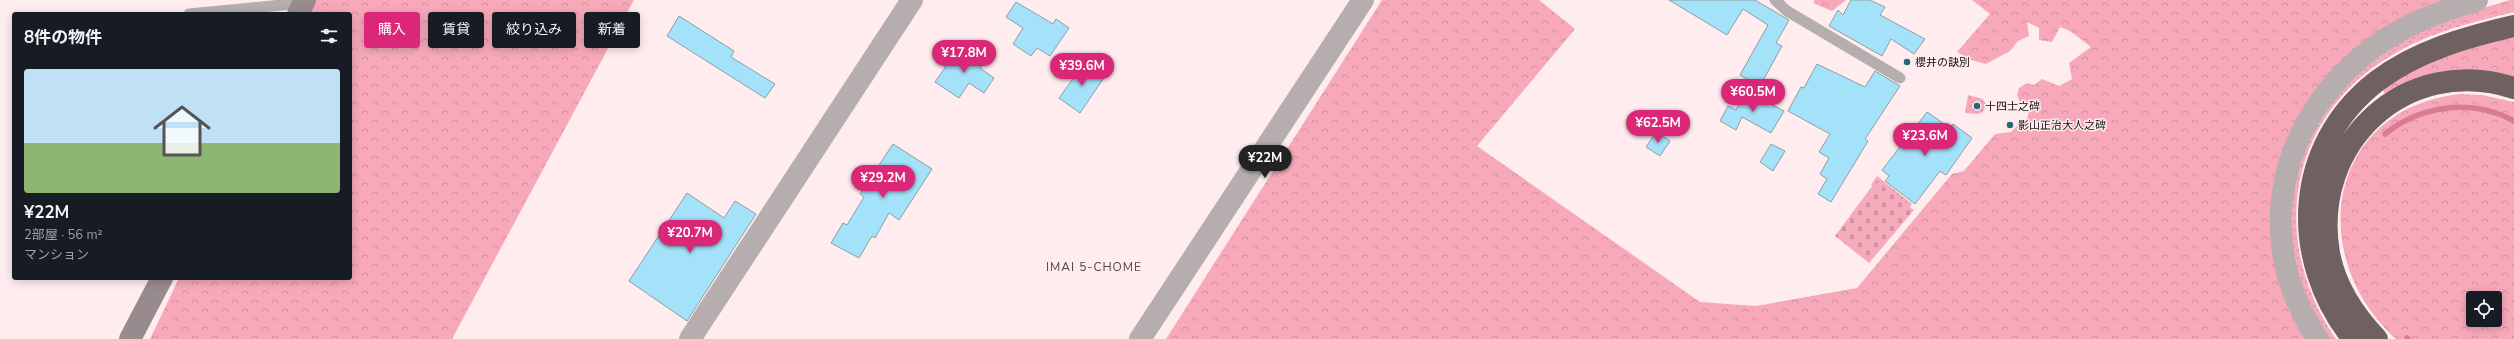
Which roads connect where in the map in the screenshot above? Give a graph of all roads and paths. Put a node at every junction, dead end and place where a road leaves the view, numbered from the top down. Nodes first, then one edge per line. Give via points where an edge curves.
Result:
1 (912, 0) edge
2 (1363, 0) edge
3 (1775, 0) edge
4 (2477, 0) edge
5 (302, 6) edge
6 (216, 12) edge
7 (2514, 26) edge
8 (1900, 78) dead end
9 (2514, 88) edge
10 (161, 280) edge
11 (130, 339) edge
12 (690, 339) edge
13 (1140, 339) edge
14 (2318, 339) edge
15 (2353, 339) edge
16 (2377, 339) edge

1 - 12 street
2 - 13 street
3 - 8 lane via 1787,11
4 - 14 street via 2421,19 2366,53 2350,66 2322,99 2296,145 2282,194 2280,237 2291,286
5 - 6 lane
7 - 15 highway via 2453,42 2390,72 2351,106 2327,142 2312,186 2308,216 2310,246 2324,295
9 - 16 highway via 2469,80 2418,88 2375,114 2362,126 2343,154 2327,202 2329,253 2346,299
10 - 11 main road

